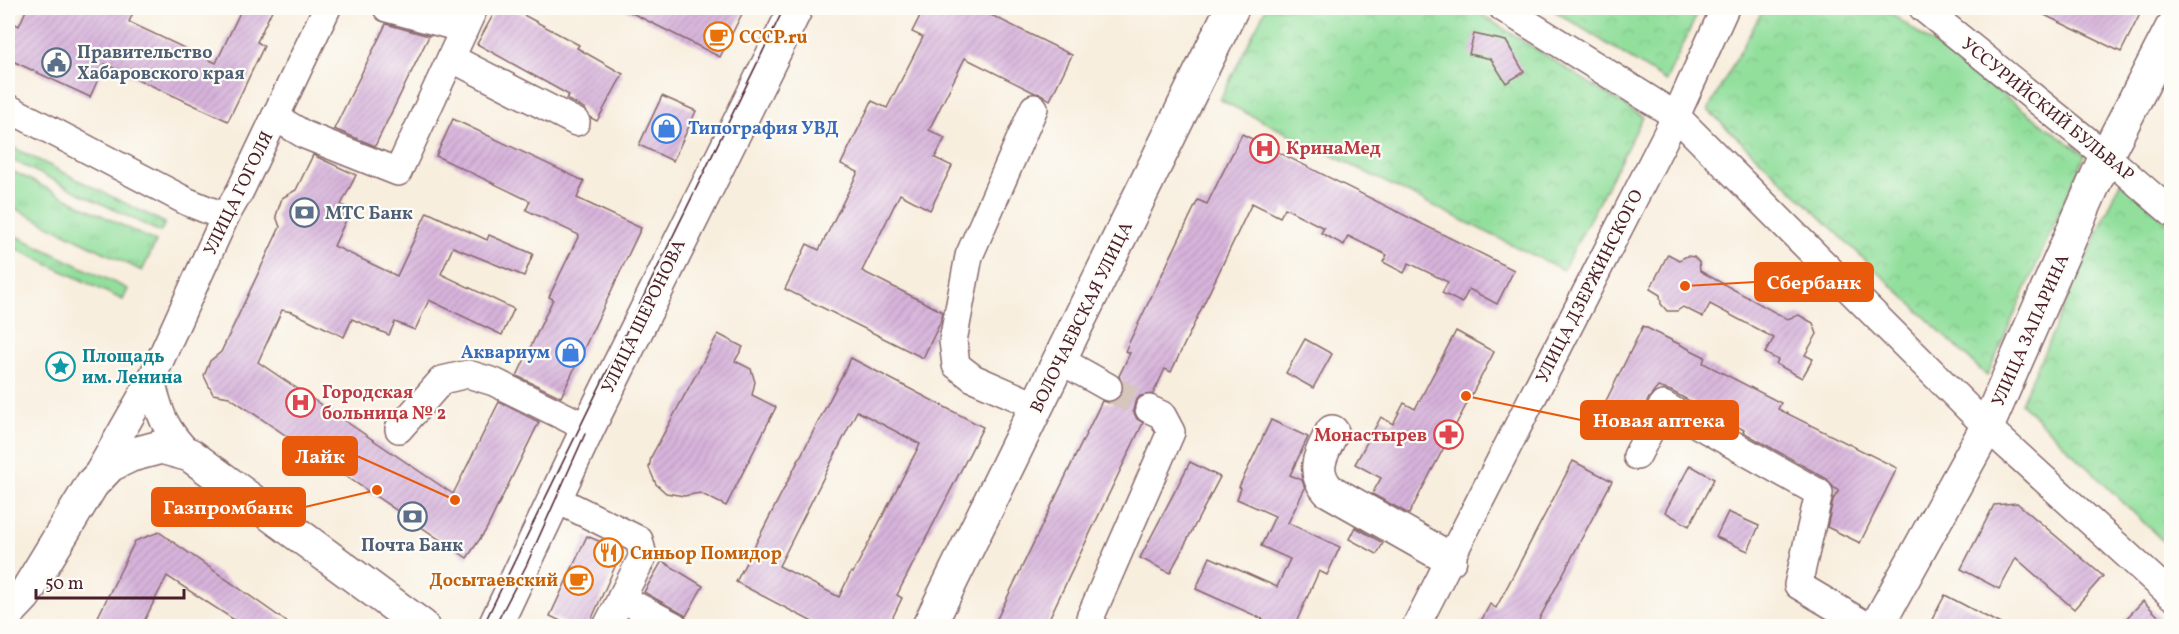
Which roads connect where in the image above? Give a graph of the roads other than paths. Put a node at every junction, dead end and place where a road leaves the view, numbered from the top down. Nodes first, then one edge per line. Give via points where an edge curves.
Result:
1 (327, 8) edge
2 (387, 8) edge
3 (796, 8) edge
4 (1232, 8) edge
5 (1503, 8) edge
6 (1725, 8) edge
7 (1923, 8) edge
8 (469, 18) edge
9 (2172, 28) edge
10 (451, 58) junction
11 (8, 108) edge
12 (1034, 108) dead end
13 (1676, 116) junction
14 (275, 117) junction
15 (576, 122) dead end
16 (2106, 156) junction
17 (2172, 213) edge
18 (225, 217) junction
19 (1060, 360) junction
20 (151, 380) junction
21 (1108, 387) tunnel mouth
22 (1037, 406) junction
23 (1149, 409) tunnel mouth
24 (1987, 427) junction
25 (588, 428) junction
26 (399, 429) dead end
27 (1332, 432) dead end
28 (190, 455) junction
29 (1637, 456) dead end
30 (92, 484) junction
31 (555, 499) junction
32 (1450, 559) junction
33 (2172, 596) edge
34 (621, 598) junction
35 (8, 613) edge
36 (422, 627) edge
37 (495, 627) edge
38 (606, 627) edge
39 (674, 627) edge
40 (929, 627) edge
41 (1094, 627) edge
42 (1416, 627) edge
43 (1867, 627) edge
44 (1877, 627) edge

1 - 14 street, УЛИЦА ГОГОЛЯ
2 - 8 street
3 - 25 main road, УЛИЦА ШЕРОНОВА
4 - 19 main road, ВОЛОЧАЕВСКАЯ УЛИЦА
5 - 13 street
6 - 13 street, УЛИЦА ДЗЕРЖИНСКОГО
7 - 16 street, УССУРИЙСКИЙ БУЛЬВАР
8 - 10 street
9 - 16 main road, УЛИЦА ЗАПАРИНА
10 - 14 street via 398,172 305,135
10 - 15 street
11 - 18 street via 188,202
12 - 22 street via 969,256 953,341 956,365 973,378
13 - 24 street
13 - 32 street, УЛИЦА ДЗЕРЖИНСКОГО
14 - 18 street, УЛИЦА ГОГОЛЯ
16 - 17 street, УССУРИЙСКИЙ БУЛЬВАР
16 - 24 main road, УЛИЦА ЗАПАРИНА
18 - 20 street, УЛИЦА ГОГОЛЯ
19 - 21 street
19 - 22 main road, ВОЛОЧАЕВСКАЯ УЛИЦА
20 - 28 street via 159,411 172,437
20 - 30 street, УЛИЦА ГОГОЛЯ
22 - 40 main road, ВОЛОЧАЕВСКАЯ УЛИЦА
23 - 41 street via 1162,415 1171,432 1090,618
24 - 33 street
24 - 44 main road, УЛИЦА ЗАПАРИНА
25 - 26 street via 494,382 468,374 442,380
25 - 31 main road, УЛИЦА ШЕРОНОВА
27 - 32 main road via 1318,467 1319,477 1328,490
28 - 30 main road via 161,447 131,455 110,465
28 - 36 main road
29 - 43 street via 1663,405 1819,493 1798,585
30 - 35 main road via 24,596
31 - 34 street via 639,540 643,556
31 - 37 main road, УЛИЦА ШЕРОНОВА
32 - 42 street, УЛИЦА ДЗЕРЖИНСКОГО
34 - 38 street
34 - 39 street

